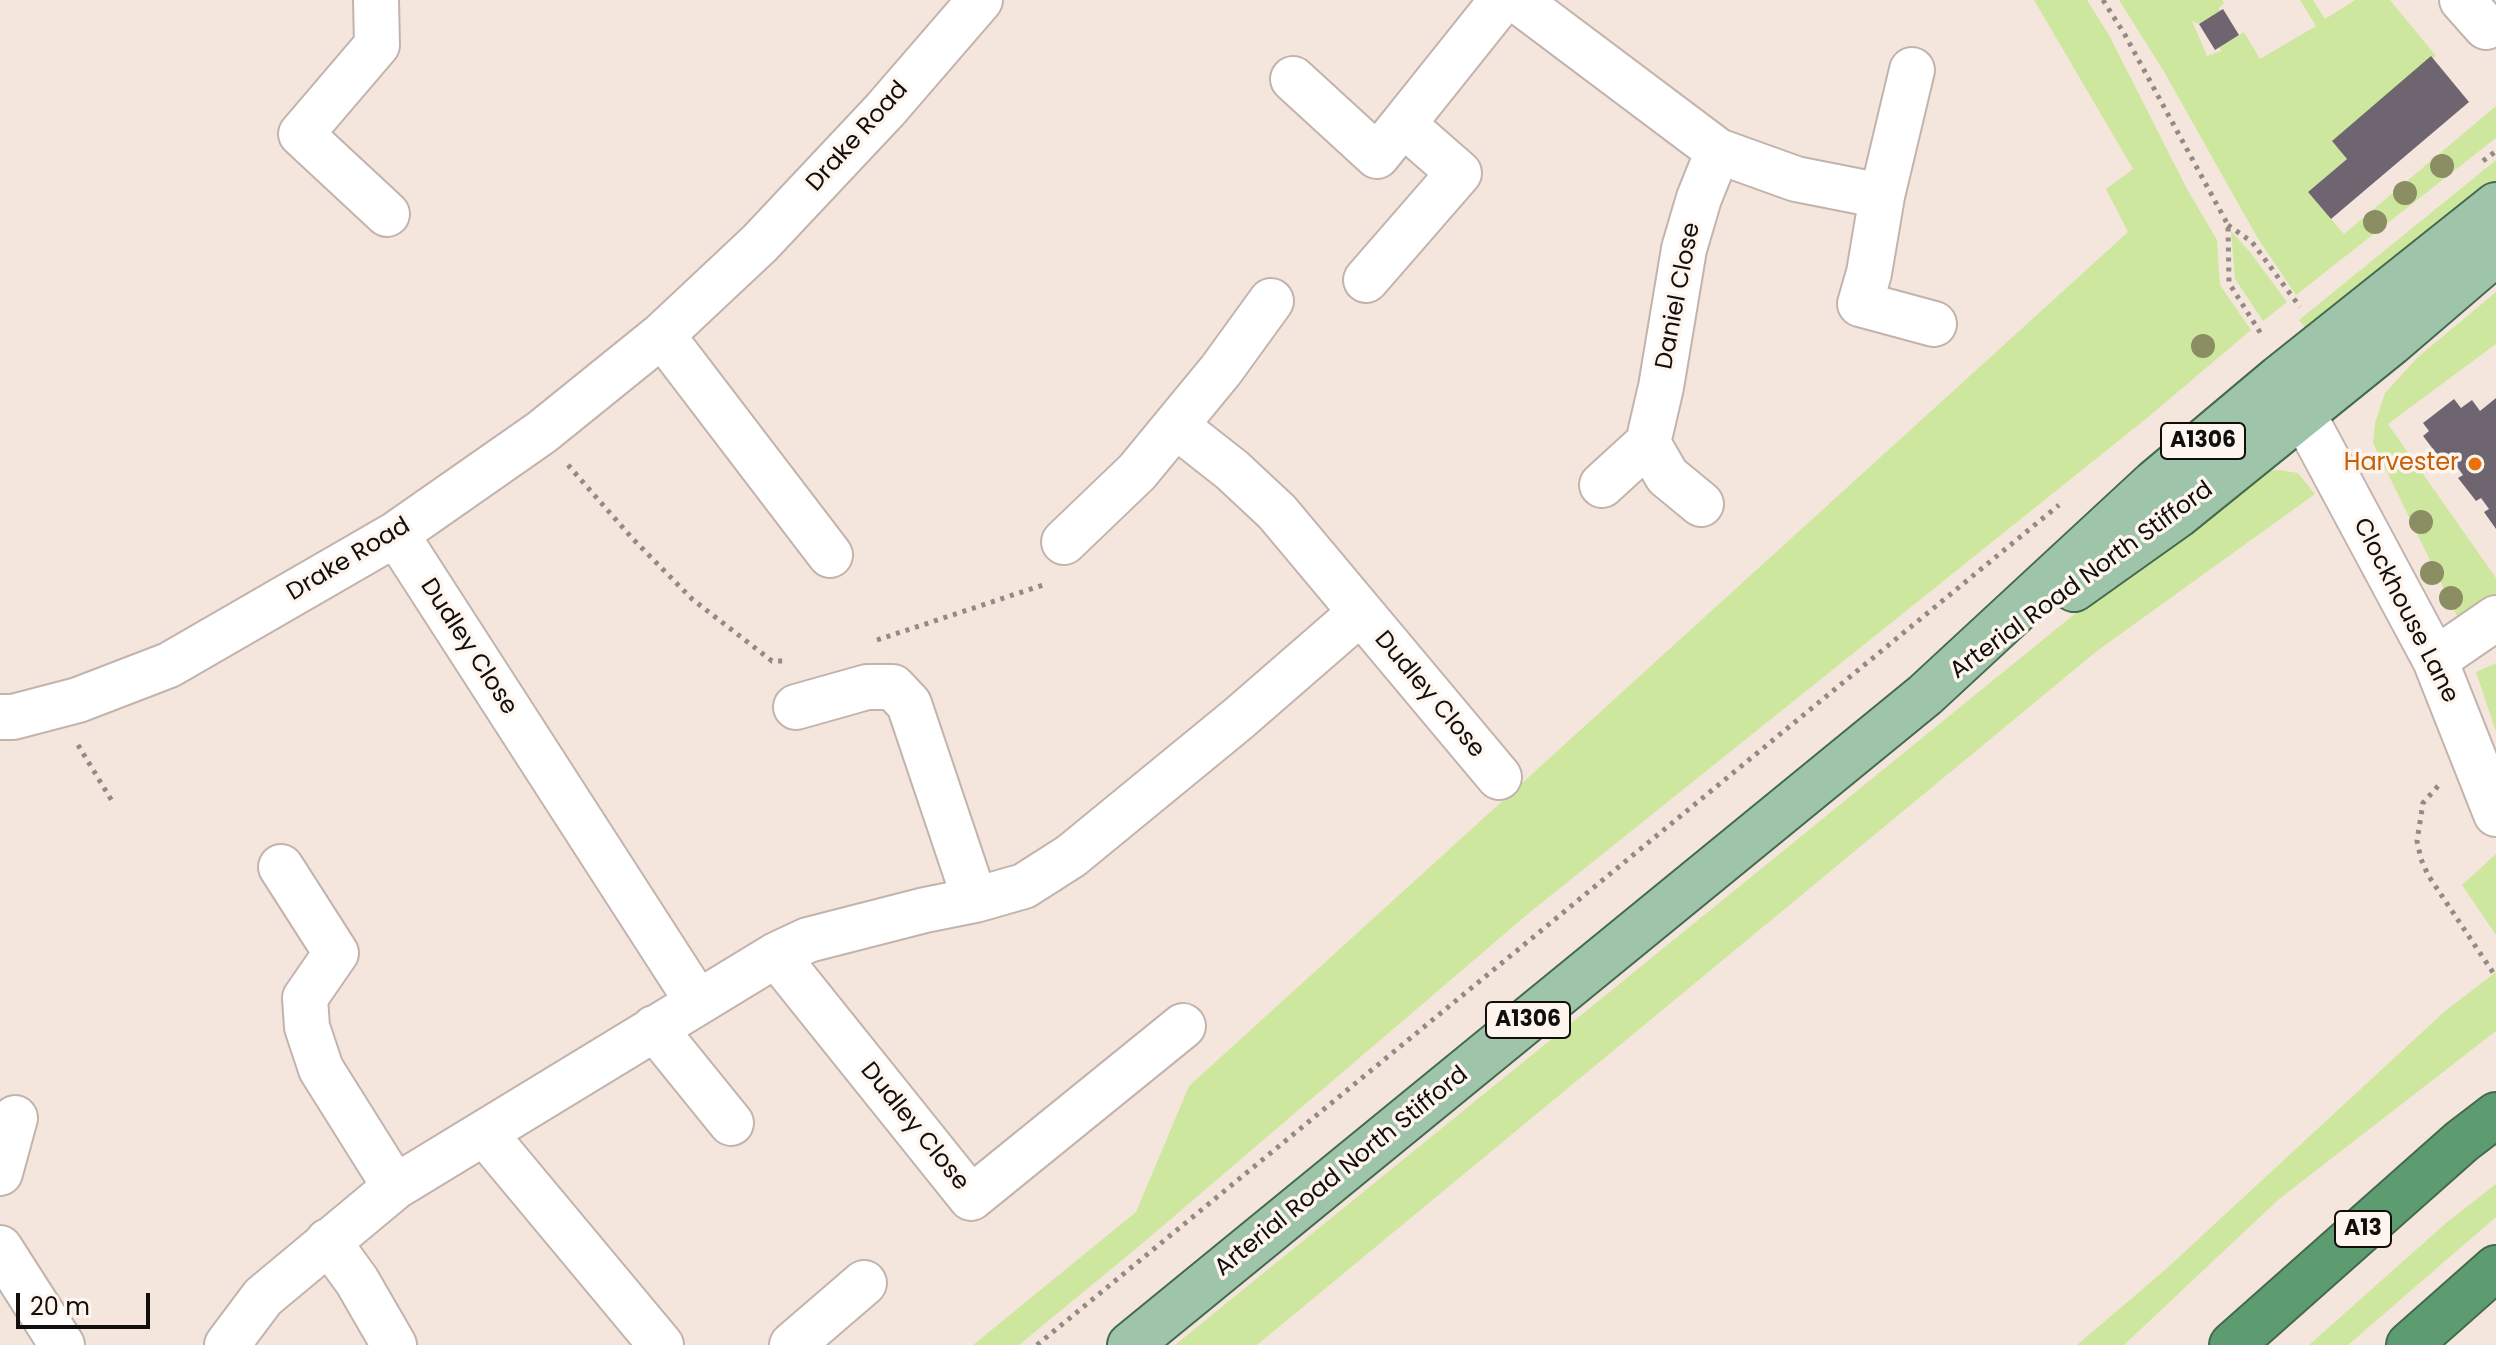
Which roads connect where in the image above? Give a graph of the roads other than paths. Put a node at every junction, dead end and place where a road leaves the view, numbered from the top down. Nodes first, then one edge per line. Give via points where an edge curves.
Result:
1 (376, 0) edge
2 (980, 0) edge
3 (1502, 0) edge
4 (1517, 0) edge
5 (1912, 70) dead end
6 (1293, 79) dead end
7 (1403, 124) junction
8 (1718, 151) junction
9 (1882, 196) junction
10 (2496, 205) edge
11 (387, 214) dead end
12 (2496, 253) edge
13 (1366, 280) dead end
14 (1271, 301) dead end
15 (1934, 324) dead end
16 (662, 335) junction
17 (2303, 414) junction
18 (1176, 426) junction
19 (1648, 443) junction
20 (1602, 485) dead end
21 (1701, 504) dead end
22 (396, 534) junction
23 (1064, 542) dead end
24 (830, 555) dead end
25 (1360, 613) junction
26 (2496, 618) edge
27 (2435, 660) junction
28 (1925, 695) junction
29 (796, 707) dead end
30 (0, 717) edge
31 (1499, 777) dead end
32 (2496, 814) edge
33 (281, 867) dead end
34 (975, 900) junction
35 (776, 955) junction
36 (697, 1001) junction
37 (1183, 1026) dead end
38 (654, 1028) junction
39 (2496, 1115) edge
40 (15, 1118) dead end
41 (731, 1123) dead end
42 (485, 1134) junction
43 (0, 1173) edge
44 (395, 1187) junction
45 (328, 1241) junction
46 (0, 1248) edge
47 (2496, 1268) edge
48 (864, 1283) dead end
49 (61, 1344) edge
50 (227, 1345) edge
51 (394, 1345) edge
52 (661, 1345) edge
53 (792, 1345) edge
54 (1130, 1345) edge
55 (2232, 1345) edge
56 (2409, 1345) edge

1 - 11 street via 377,45 301,134
2 - 16 street, Drake Road via 760,243
3 - 7 street
4 - 8 street
5 - 9 street
6 - 7 street via 1377,156
7 - 13 street via 1459,173
8 - 9 street via 1796,179
8 - 19 street, Daniel Close via 1684,249
9 - 15 street via 1860,304
10 - 28 main road, Arterial Road North Stifford / A1306 via 2154,483
12 - 17 main road, Arterial Road North Stifford / A1306
14 - 18 street
16 - 22 street, Drake Road via 542,432
16 - 24 street
17 - 27 street, Clockhouse Lane
17 - 28 main road, Arterial Road North Stifford / A1306 via 2178,515
18 - 23 street
18 - 25 street, Dudley Close via 1277,512
19 - 20 street
19 - 21 street via 1667,476
22 - 30 street, Drake Road via 169,665 78,700
22 - 36 street, Dudley Close
25 - 31 street, Dudley Close
25 - 34 street, Dudley Close via 1071,856 1024,886
26 - 27 street
27 - 32 street, Clockhouse Lane
28 - 54 main road, Arterial Road North Stifford / A1306
29 - 34 street via 867,687 893,687 909,704
33 - 44 street via 336,953 305,998 307,1027 321,1069
34 - 35 street, Dudley Close via 808,940
35 - 36 street, Dudley Close
35 - 37 street, Dudley Close via 971,1198
36 - 38 street, Dudley Close
38 - 41 street
38 - 42 street, Dudley Close
39 - 55 highway, A13
40 - 43 street
42 - 44 street, Dudley Close
42 - 52 street
44 - 45 street, Dudley Close
45 - 50 street, Dudley Close via 263,1297
45 - 51 street
46 - 49 street
47 - 56 highway
48 - 53 street

